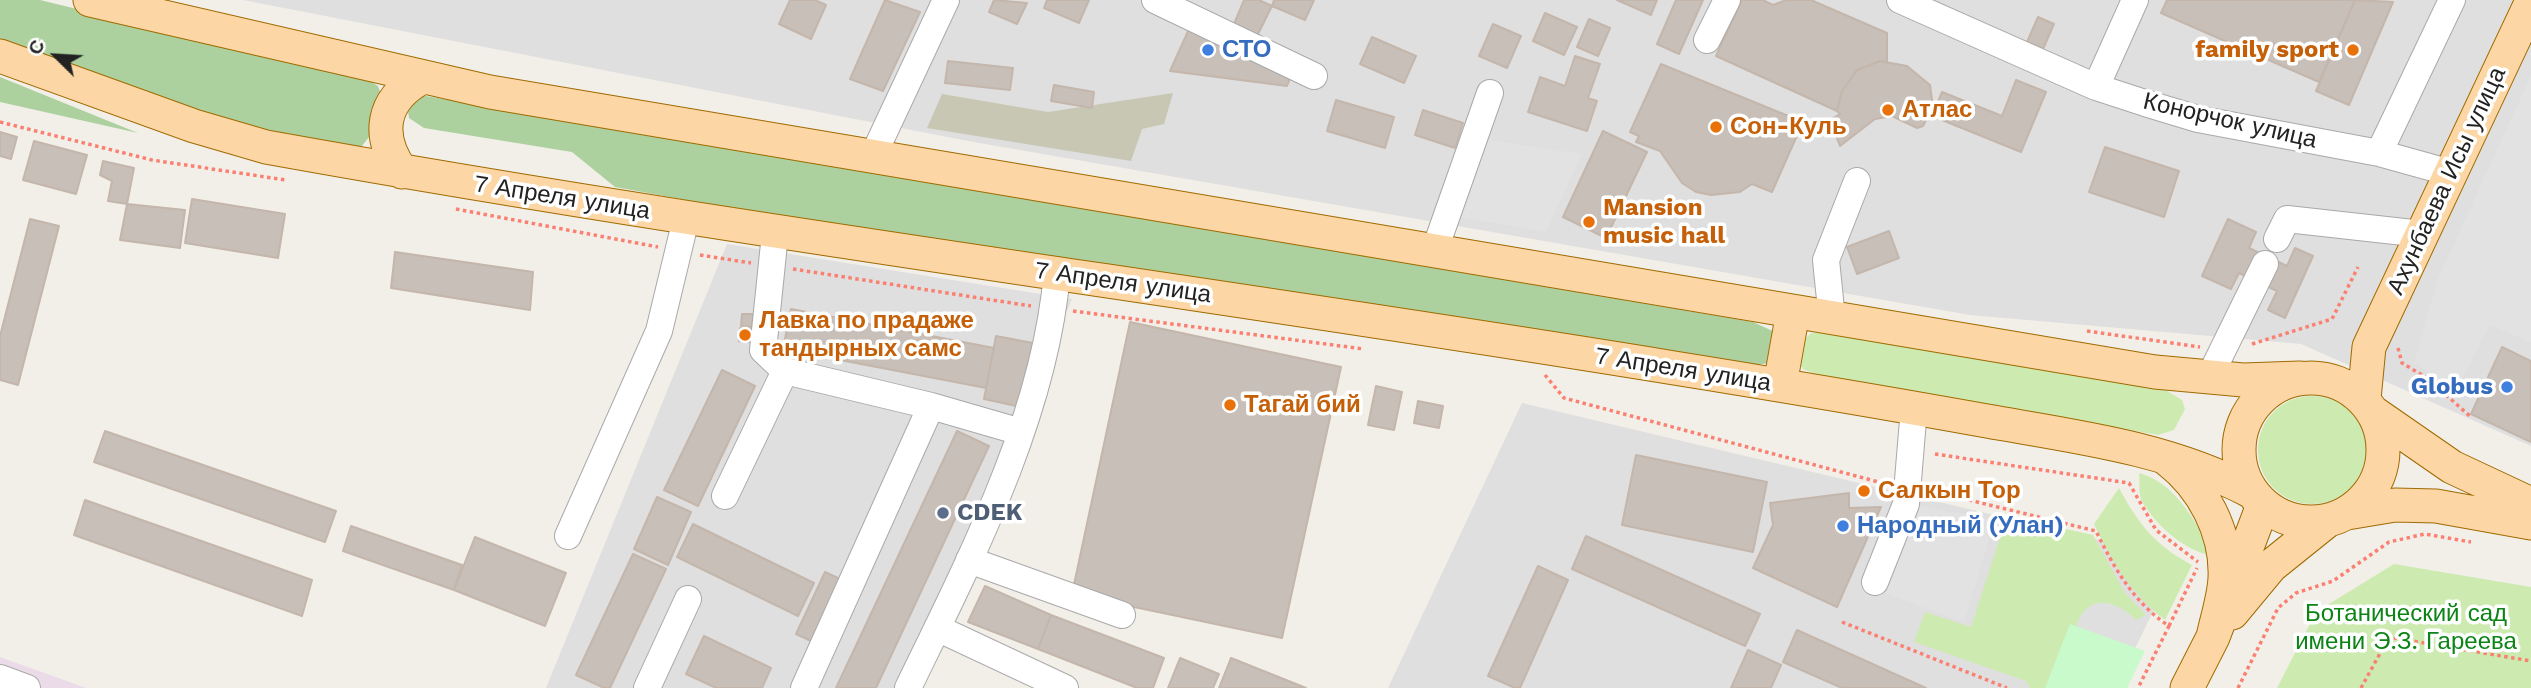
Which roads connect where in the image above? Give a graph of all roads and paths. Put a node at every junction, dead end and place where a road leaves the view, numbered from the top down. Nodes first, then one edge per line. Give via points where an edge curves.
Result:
1 (90, 0) edge
2 (946, 0) edge
3 (1155, 0) edge
4 (1727, 0) edge
5 (1900, 0) edge
6 (2135, 0) edge
7 (2452, 0) edge
8 (2531, 3) edge
9 (1707, 40) dead end
10 (0, 56) edge
11 (1314, 76) dead end
12 (421, 78) junction
13 (2096, 87) junction
14 (1490, 93) dead end
15 (0, 122) edge
16 (2379, 153) junction
17 (872, 158) junction
18 (402, 172) junction
19 (2451, 173) junction
20 (286, 180) dead end
21 (1857, 181) dead end
22 (444, 207) dead end
23 (686, 219) junction
24 (775, 234) junction
25 (2422, 234) junction
26 (2277, 239) dead end
27 (680, 251) junction
28 (1434, 252) junction
29 (2265, 264) dead end
30 (771, 266) junction
31 (2358, 267) dead end
32 (1057, 273) junction
33 (1054, 309) junction
34 (1793, 312) junction
35 (1832, 319) junction
36 (2389, 333) junction
37 (2161, 343) dead end
38 (1377, 350) dead end
39 (2216, 364) junction
40 (785, 370) junction
41 (1533, 372) dead end
42 (2306, 378) junction
43 (1780, 386) junction
44 (931, 406) junction
45 (2369, 406) junction
46 (1914, 408) junction
47 (2472, 418) dead end
48 (1021, 432) junction
49 (2159, 453) junction
50 (1933, 465) dead end
51 (1921, 484) junction
52 (725, 496) dead end
53 (2257, 498) junction
54 (2531, 504) edge
55 (2337, 517) junction
56 (2531, 523) edge
57 (568, 536) dead end
58 (2480, 543) dead end
59 (969, 560) junction
60 (1875, 582) dead end
61 (688, 599) dead end
62 (1122, 615) dead end
63 (1842, 622) dead end
64 (2169, 626) junction
65 (937, 628) junction
66 (2213, 637) junction
67 (2531, 661) edge
68 (0, 678) edge
69 (27, 688) edge
70 (647, 688) edge
71 (804, 688) edge
72 (908, 688) edge
73 (1065, 688) edge
74 (2007, 688) edge
75 (2138, 688) edge
76 (2187, 688) edge
77 (2238, 688) edge
78 (2361, 688) edge

1 - 12 main road
2 - 17 street
3 - 11 street
4 - 9 street
5 - 13 street, Конорчок улица
6 - 13 street
7 - 16 street
8 - 19 main road, Ахунбаева Исы улица
10 - 18 main road, 7 Апреля улица via 206,130 266,147
12 - 17 main road
12 - 18 main road via 404,87 387,119 389,154
13 - 16 street, Конорчок улица via 2198,119
14 - 28 street
15 - 20 path via 152,159
16 - 19 street, Конорчок улица
17 - 28 main road
18 - 23 main road, 7 Апреля улица
19 - 25 main road, Ахунбаева Исы улица
21 - 35 street via 1826,260
22 - 27 path
23 - 24 main road, 7 Апреля улица
23 - 27 street
24 - 30 street
24 - 32 main road, 7 Апреля улица
25 - 26 street via 2287,219
25 - 36 main road, Ахунбаева Исы улица
27 - 30 path
27 - 57 street via 659,331
28 - 34 main road
29 - 39 street
30 - 33 path
30 - 40 street via 762,350
31 - 39 path via 2332,319
32 - 33 street
32 - 43 main road, 7 Апреля улица
33 - 38 path
33 - 48 street
34 - 35 main road
34 - 43 main road
35 - 39 main road
36 - 42 main road, Ахунбаева Исы улица via 2357,346
36 - 45 main road, Ахунбаева Исы улица via 2369,347
36 - 47 path via 2402,363 2427,377
37 - 39 path
39 - 42 main road
40 - 44 street
40 - 52 street
41 - 51 path via 1544,374 1564,398 1881,483
42 - 45 main road via 2336,382
42 - 53 main road via 2280,385 2263,396 2241,431 2241,472
43 - 46 main road, 7 Апреля улица
44 - 48 street
44 - 71 street
45 - 54 main road via 2452,467
45 - 55 main road via 2383,442 2382,463 2364,500
46 - 49 main road, 7 Апреля улица
46 - 51 street
48 - 59 street
49 - 53 main road, 7 Апреля улица via 2210,470
49 - 66 main road via 2188,475 2212,513 2223,549 2225,578
50 - 64 path via 1936,452 2129,483 2156,530 2200,563
51 - 60 street via 1906,504
51 - 64 path via 2096,531 2131,591
53 - 55 main road via 2284,518 2305,523
53 - 66 main road
55 - 56 main road via 2395,505 2436,506
55 - 66 main road via 2271,566
58 - 77 path via 2425,534 2389,542 2333,581 2296,593 2278,608
59 - 62 street
59 - 65 street
61 - 70 street
63 - 74 path
64 - 75 path
65 - 72 street
65 - 73 street
66 - 76 main road
67 - 78 path via 2389,637
68 - 69 street

